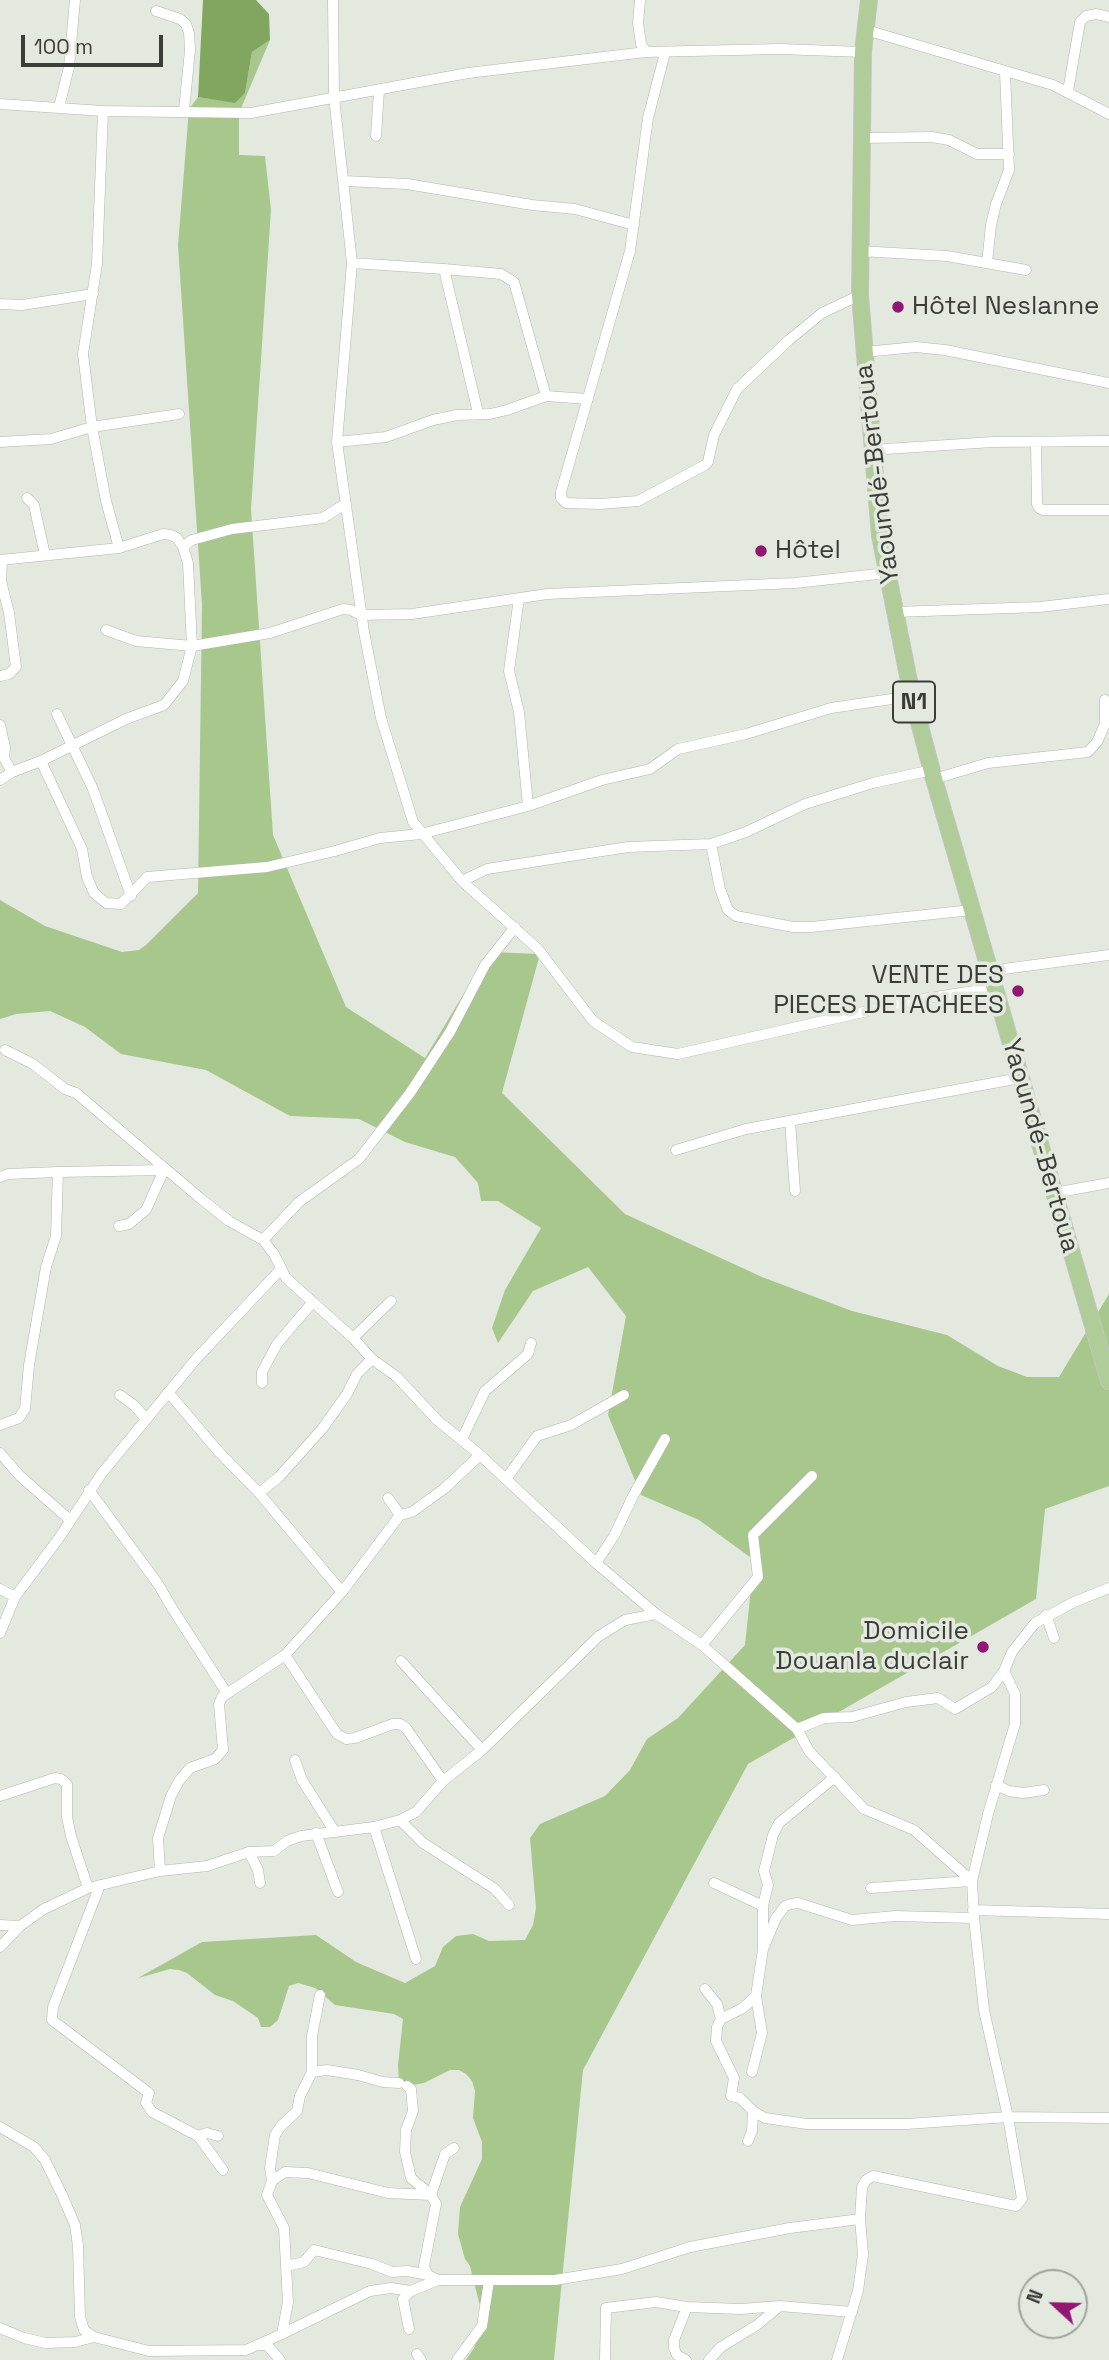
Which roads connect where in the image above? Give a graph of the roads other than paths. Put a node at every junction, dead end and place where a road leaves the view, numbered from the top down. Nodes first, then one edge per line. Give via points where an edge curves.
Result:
1 (75, 0) edge
2 (333, 0) edge
3 (640, 0) edge
4 (869, 0) edge
5 (156, 11) dead end
6 (1109, 17) edge
7 (866, 30) junction
8 (646, 52) junction
9 (863, 52) junction
10 (665, 53) junction
11 (1005, 72) junction
12 (379, 91) junction
13 (1068, 91) junction
14 (334, 97) junction
15 (0, 104) edge
16 (59, 107) junction
17 (184, 110) junction
18 (103, 111) junction
19 (1109, 114) edge
20 (376, 136) dead end
21 (861, 138) junction
22 (1009, 154) junction
23 (344, 181) junction
24 (634, 225) junction
25 (859, 251) junction
26 (352, 263) junction
27 (987, 263) junction
28 (444, 269) junction
29 (1026, 270) dead end
30 (93, 294) junction
31 (860, 295) junction
32 (0, 304) edge
33 (864, 352) junction
34 (1109, 383) edge
35 (546, 396) junction
36 (589, 399) junction
37 (478, 413) junction
38 (179, 414) dead end
39 (92, 427) junction
40 (1109, 441) edge
41 (0, 442) edge
42 (337, 442) junction
43 (1036, 443) junction
44 (872, 450) junction
45 (27, 498) dead end
46 (346, 508) junction
47 (1109, 510) edge
48 (183, 547) junction
49 (119, 548) junction
50 (45, 555) junction
51 (1, 560) edge
52 (887, 573) junction
53 (519, 598) junction
54 (1109, 599) edge
55 (895, 612) junction
56 (361, 615) junction
57 (106, 630) dead end
58 (192, 646) junction
59 (0, 676) edge
60 (912, 696) junction
61 (1105, 700) dead end
62 (57, 713) dead end
63 (0, 725) edge
64 (71, 746) junction
65 (41, 761) junction
66 (12, 772) junction
67 (933, 774) junction
68 (0, 780) edge
69 (528, 806) junction
70 (421, 834) junction
71 (711, 844) junction
72 (462, 881) junction
73 (131, 896) junction
74 (972, 910) junction
75 (514, 927) junction
76 (1109, 956) edge
77 (989, 971) junction
78 (994, 988) junction
79 (5, 1050) dead end
80 (1020, 1078) junction
81 (790, 1121) junction
82 (676, 1150) dead end
83 (164, 1170) junction
84 (58, 1172) junction
85 (0, 1177) edge
86 (1109, 1184) edge
87 (795, 1191) dead end
88 (1054, 1193) junction
89 (120, 1226) dead end
90 (263, 1240) junction
91 (281, 1269) junction
92 (391, 1301) dead end
93 (312, 1303) junction
94 (353, 1338) junction
95 (531, 1343) dead end
96 (372, 1359) junction
97 (1109, 1381) edge
98 (262, 1383) dead end
99 (168, 1392) junction
100 (120, 1395) dead end
101 (624, 1395) dead end
102 (145, 1418) junction
103 (0, 1425) edge
104 (462, 1439) junction
105 (666, 1439) dead end
106 (0, 1452) edge
107 (480, 1455) junction
108 (812, 1476) dead end
109 (506, 1479) junction
110 (89, 1490) junction
111 (259, 1493) junction
112 (388, 1498) dead end
113 (400, 1515) junction
114 (69, 1520) junction
115 (596, 1563) junction
116 (0, 1588) edge
117 (1109, 1588) edge
118 (342, 1592) junction
119 (15, 1597) junction
120 (656, 1614) junction
121 (1046, 1615) junction
122 (0, 1633) edge
123 (1054, 1638) dead end
124 (702, 1645) junction
125 (285, 1655) junction
126 (401, 1661) dead end
127 (1004, 1671) junction
128 (226, 1692) junction
129 (797, 1729) junction
130 (482, 1749) junction
131 (295, 1760) dead end
132 (835, 1777) junction
133 (443, 1780) junction
134 (996, 1785) junction
135 (1044, 1790) dead end
136 (0, 1796) edge
137 (400, 1820) junction
138 (374, 1827) junction
139 (335, 1832) junction
140 (316, 1833) junction
141 (249, 1852) junction
142 (160, 1871) junction
143 (972, 1881) junction
144 (714, 1883) dead end
145 (260, 1884) dead end
146 (100, 1885) junction
147 (88, 1888) junction
148 (871, 1888) dead end
149 (338, 1892) dead end
150 (509, 1905) dead end
151 (763, 1906) junction
152 (973, 1914) junction
153 (1109, 1914) edge
154 (0, 1925) edge
155 (20, 1926) junction
156 (0, 1947) edge
157 (763, 1949) junction
158 (416, 1959) dead end
159 (705, 1989) dead end
160 (320, 1995) dead end
161 (756, 1996) junction
162 (721, 2018) junction
163 (312, 2072) junction
164 (752, 2072) dead end
165 (753, 2111) junction
166 (1008, 2117) junction
167 (1109, 2118) edge
168 (0, 2127) edge
169 (198, 2136) junction
170 (218, 2136) dead end
171 (748, 2141) dead end
172 (454, 2148) dead end
173 (223, 2170) dead end
174 (272, 2181) junction
175 (431, 2195) junction
176 (860, 2219) junction
177 (286, 2266) junction
178 (433, 2278) junction
179 (489, 2281) junction
180 (411, 2291) junction
181 (780, 2306) junction
182 (687, 2307) junction
183 (852, 2312) junction
184 (0, 2328) edge
185 (409, 2329) dead end
186 (282, 2334) junction
187 (94, 2337) junction
188 (256, 2345) junction
189 (246, 2355) edge
190 (280, 2360) edge
191 (457, 2360) edge
192 (605, 2360) edge
193 (686, 2360) edge
194 (709, 2360) edge
195 (837, 2360) edge

1 - 16 street via 69,67
2 - 14 street
3 - 8 street via 638,23
4 - 7 highway, Yaoundé-Bertoua / N1
5 - 17 street via 180,19 189,33
6 - 13 street via 1096,14 1080,22
7 - 9 highway, Yaoundé-Bertoua / N1
7 - 11 street
8 - 10 street
8 - 12 street via 468,73
9 - 10 street
9 - 21 highway, Yaoundé-Bertoua / N1
10 - 24 street via 648,118
11 - 13 street
11 - 22 street
12 - 14 street
12 - 20 street
13 - 19 street
14 - 17 street via 251,113
14 - 23 street
15 - 16 street
16 - 18 street
17 - 18 street
18 - 30 street
21 - 22 street via 932,136 977,154
21 - 25 highway, Yaoundé-Bertoua / N1
22 - 27 street via 1009,170 991,225
23 - 24 street via 407,184 575,209
23 - 26 street
24 - 36 street
25 - 27 street
25 - 31 highway, Yaoundé-Bertoua / N1
26 - 28 street
26 - 42 street
27 - 29 street
28 - 35 street via 501,274 514,282
28 - 37 street
30 - 32 street
30 - 39 street via 83,354
31 - 33 highway, Yaoundé-Bertoua / N1
31 - 36 street via 822,313 737,389 705,465 638,500 600,504 566,503 561,498
33 - 34 street via 916,347 945,350
33 - 44 highway, Yaoundé-Bertoua / N1
35 - 36 street
35 - 37 street via 491,414
37 - 42 street via 433,420 386,437
38 - 39 street
39 - 41 street via 51,439
39 - 49 street
40 - 43 street
42 - 46 street
43 - 44 street
43 - 47 street via 1039,508
44 - 52 highway, Yaoundé-Bertoua / N1
45 - 50 street via 34,505
46 - 48 street via 323,518 232,529 191,540
46 - 56 street
48 - 49 street via 177,538 163,534
48 - 58 street via 188,563
49 - 50 street
50 - 51 street
51 - 59 street via 16,667
52 - 53 street via 795,583
52 - 55 highway, Yaoundé-Bertoua / N1
53 - 56 street via 412,614
53 - 69 street via 509,671 519,712
54 - 55 street via 1040,607
55 - 60 highway, Yaoundé-Bertoua / N1
56 - 58 street via 342,609 270,633
56 - 70 street via 393,762
57 - 58 street via 136,641
58 - 64 street via 183,681 164,705
60 - 67 highway, Yaoundé-Bertoua / N1
60 - 69 street via 831,708 678,749 650,769
61 - 67 street via 1105,724 1088,752
62 - 64 street
63 - 66 street via 4,758
64 - 65 street
64 - 73 street via 93,789
65 - 66 street
65 - 73 street via 82,849 94,893 106,903 121,904
66 - 68 street
67 - 71 street via 873,783 805,804
67 - 74 highway, Yaoundé-Bertoua / N1
69 - 70 street
70 - 72 street
70 - 73 street via 380,838 267,867 147,877
71 - 72 street via 628,847 487,869
71 - 74 street via 720,889 728,910 736,916 811,927
72 - 75 street
74 - 77 highway, Yaoundé-Bertoua / N1
75 - 78 street via 538,949 593,1021 632,1048 678,1054 916,1000
75 - 90 street via 485,965 410,1094 359,1160 299,1202
76 - 77 street
77 - 78 highway, Yaoundé-Bertoua / N1
78 - 80 highway, Yaoundé-Bertoua / N1
79 - 83 street via 76,1093
80 - 81 street
80 - 88 highway, Yaoundé-Bertoua / N1
81 - 82 street
81 - 87 street
83 - 84 street
83 - 89 street via 146,1210
83 - 90 street via 229,1221
84 - 85 street
84 - 103 street via 55,1236 29,1365 25,1409 19,1418
86 - 88 street
88 - 97 highway, Yaoundé-Bertoua / N1
90 - 91 street
91 - 93 street
91 - 99 street
92 - 94 street
93 - 94 street
93 - 98 street via 277,1343 262,1372
94 - 96 street
95 - 104 street via 528,1354 485,1391
96 - 104 street
96 - 111 street via 357,1374 323,1429
99 - 102 street
99 - 111 street
100 - 102 street
101 - 109 street via 571,1425 537,1436
102 - 110 street
104 - 107 street
105 - 115 street
106 - 114 street
107 - 109 street
107 - 113 street via 445,1489 412,1513
108 - 124 street via 754,1535 758,1577
109 - 115 street
110 - 114 street
110 - 128 street via 158,1584
111 - 118 street
112 - 113 street
113 - 118 street
114 - 119 street
115 - 120 street
116 - 119 street
117 - 121 street
118 - 125 street
119 - 122 street
120 - 124 street
120 - 130 street via 625,1620 599,1636
121 - 123 street
121 - 127 street via 1022,1638
124 - 129 street
125 - 128 street
125 - 133 street via 337,1734 355,1738 400,1724
126 - 130 street
127 - 129 street via 992,1687 955,1709 938,1698 852,1717 824,1718
127 - 134 street via 1015,1694 1015,1724
128 - 142 street via 219,1704 223,1750 215,1759 190,1768 171,1796 159,1838
129 - 132 street via 809,1751
130 - 133 street
131 - 139 street via 302,1780
132 - 143 street via 864,1809 914,1830
132 - 151 street via 779,1823 764,1871 768,1885
133 - 137 street via 416,1812
134 - 135 street via 1023,1793
134 - 143 street
136 - 147 street via 55,1778 67,1784 69,1826
137 - 138 street
137 - 150 street via 423,1843 495,1889
138 - 139 street
138 - 158 street
139 - 140 street
140 - 141 street via 288,1841 274,1851
140 - 149 street
141 - 142 street via 207,1866
141 - 145 street
142 - 146 street
143 - 148 street
143 - 152 street
144 - 151 street
146 - 147 street
146 - 169 street via 52,2020 149,2093 146,2103 152,2112
147 - 155 street
151 - 157 street
152 - 153 street
152 - 157 street via 852,1920 791,1904 776,1918
152 - 166 street via 984,2010
154 - 155 street
155 - 156 street
157 - 161 street
159 - 162 street
160 - 163 street via 312,2036
161 - 162 street
161 - 164 street via 762,2033
162 - 165 street via 716,2041 734,2077 732,2096
163 - 174 street via 297,2111 275,2135
163 - 175 street via 358,2075 411,2089 405,2152 411,2178
165 - 166 street via 765,2118 807,2124 908,2124
165 - 171 street
166 - 167 street
166 - 176 street via 1020,2204 873,2176 862,2186
168 - 187 street via 34,2147 62,2195 75,2225 80,2316 84,2330
169 - 170 street
169 - 173 street
172 - 175 street via 445,2154
174 - 175 street via 285,2172 308,2173 388,2193
174 - 177 street via 268,2195 284,2228
175 - 178 street via 436,2204 424,2266
176 - 179 street via 690,2247 622,2269 555,2280
176 - 183 street via 863,2254
177 - 178 street via 304,2262 314,2250 392,2272
177 - 186 street via 288,2302
178 - 179 street
178 - 180 street
179 - 191 street via 482,2326
180 - 185 street via 403,2298
180 - 186 street via 370,2291
181 - 182 street
181 - 183 street
181 - 194 street
182 - 192 street via 656,2302 606,2308
182 - 193 street via 674,2340 677,2354
183 - 195 street
184 - 187 street via 46,2343
186 - 188 street
187 - 189 street via 149,2351
188 - 189 street
188 - 190 street via 267,2345

